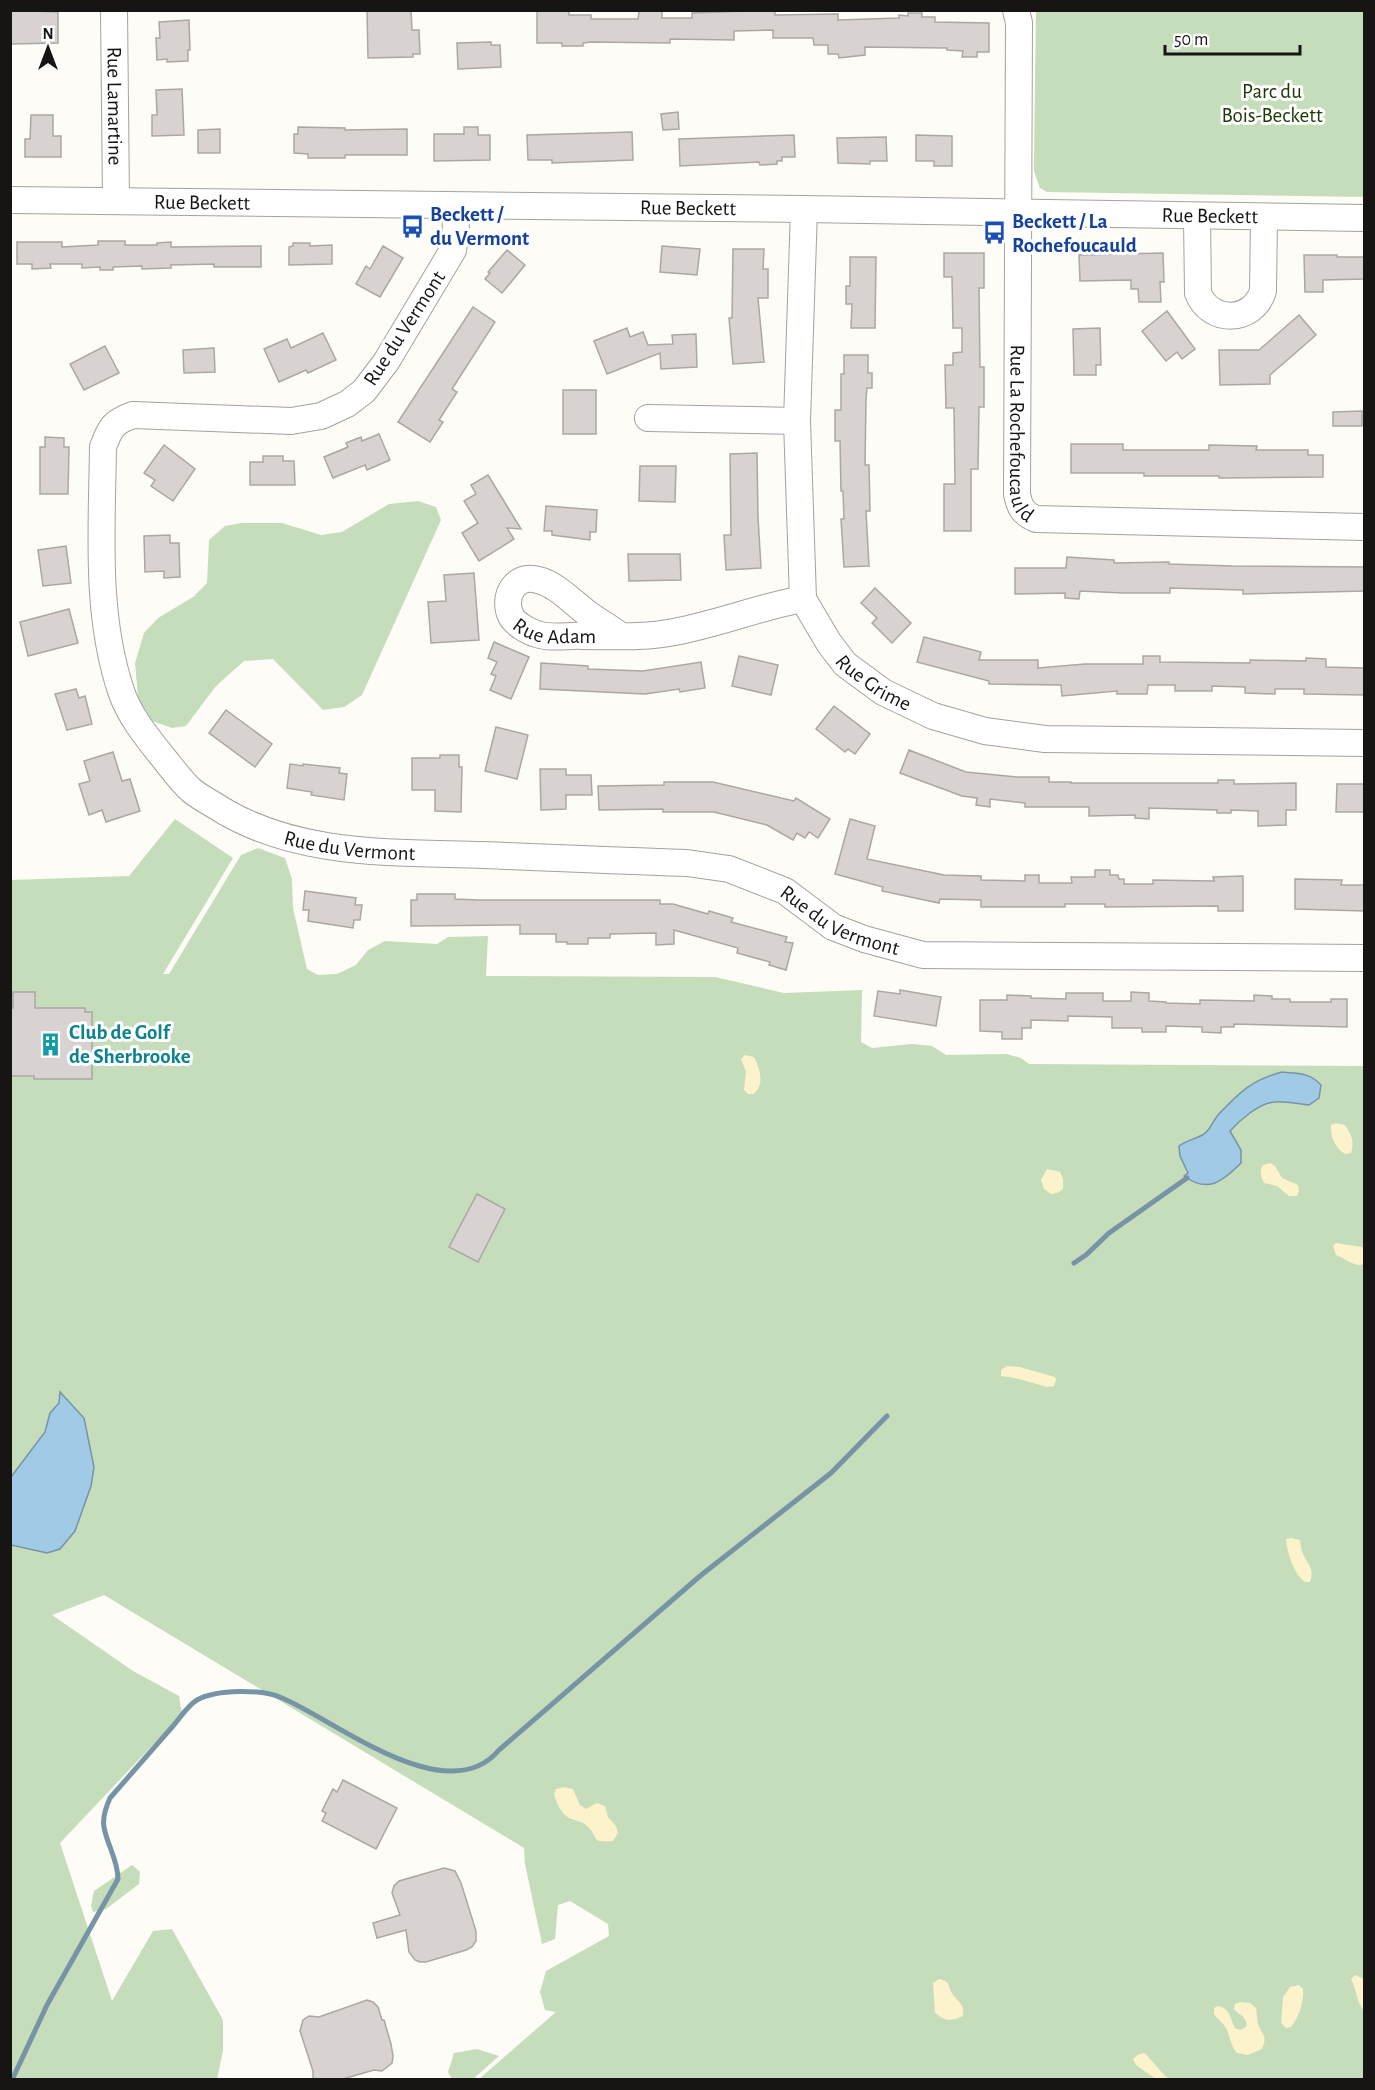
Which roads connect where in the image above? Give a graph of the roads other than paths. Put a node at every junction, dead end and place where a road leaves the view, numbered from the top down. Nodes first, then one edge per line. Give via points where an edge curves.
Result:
1 (114, 10) edge
2 (1016, 10) edge
3 (10, 200) edge
4 (116, 201) junction
5 (455, 206) junction
6 (804, 209) junction
7 (1020, 212) junction
8 (1197, 217) junction
9 (1264, 218) junction
10 (1365, 218) edge
11 (648, 418) dead end
12 (796, 421) junction
13 (1365, 527) edge
14 (803, 599) junction
15 (621, 636) dead end
16 (1365, 743) edge
17 (1365, 958) edge

1 - 4 street, Rue Lamartine
2 - 7 street, Rue La Rochefoucauld
3 - 4 street, Rue Beckett
4 - 5 street, Rue Beckett
5 - 6 street, Rue Beckett
5 - 17 street, Rue du Vermont via 453,250 386,362 364,391 347,404 321,416 291,421 133,415 119,419 110,430 103,447 102,562 110,652 122,693 143,732 192,791 254,827 321,846 687,863 729,869 785,891 833,927 923,955
6 - 7 street, Rue Beckett
6 - 12 street, Rue Grime
7 - 8 street, Rue Beckett
7 - 13 street, Rue La Rochefoucauld via 1017,494 1025,514 1036,519
8 - 9 street, Rue Beckett
8 - 9 street via 1198,293 1202,304 1225,315 1239,315 1260,303
9 - 10 street, Rue Beckett
11 - 12 street
12 - 14 street, Rue Grime
14 - 15 street, Rue Adam via 674,632
14 - 16 street, Rue Grime via 845,664 883,692 933,716 985,731 1045,739

